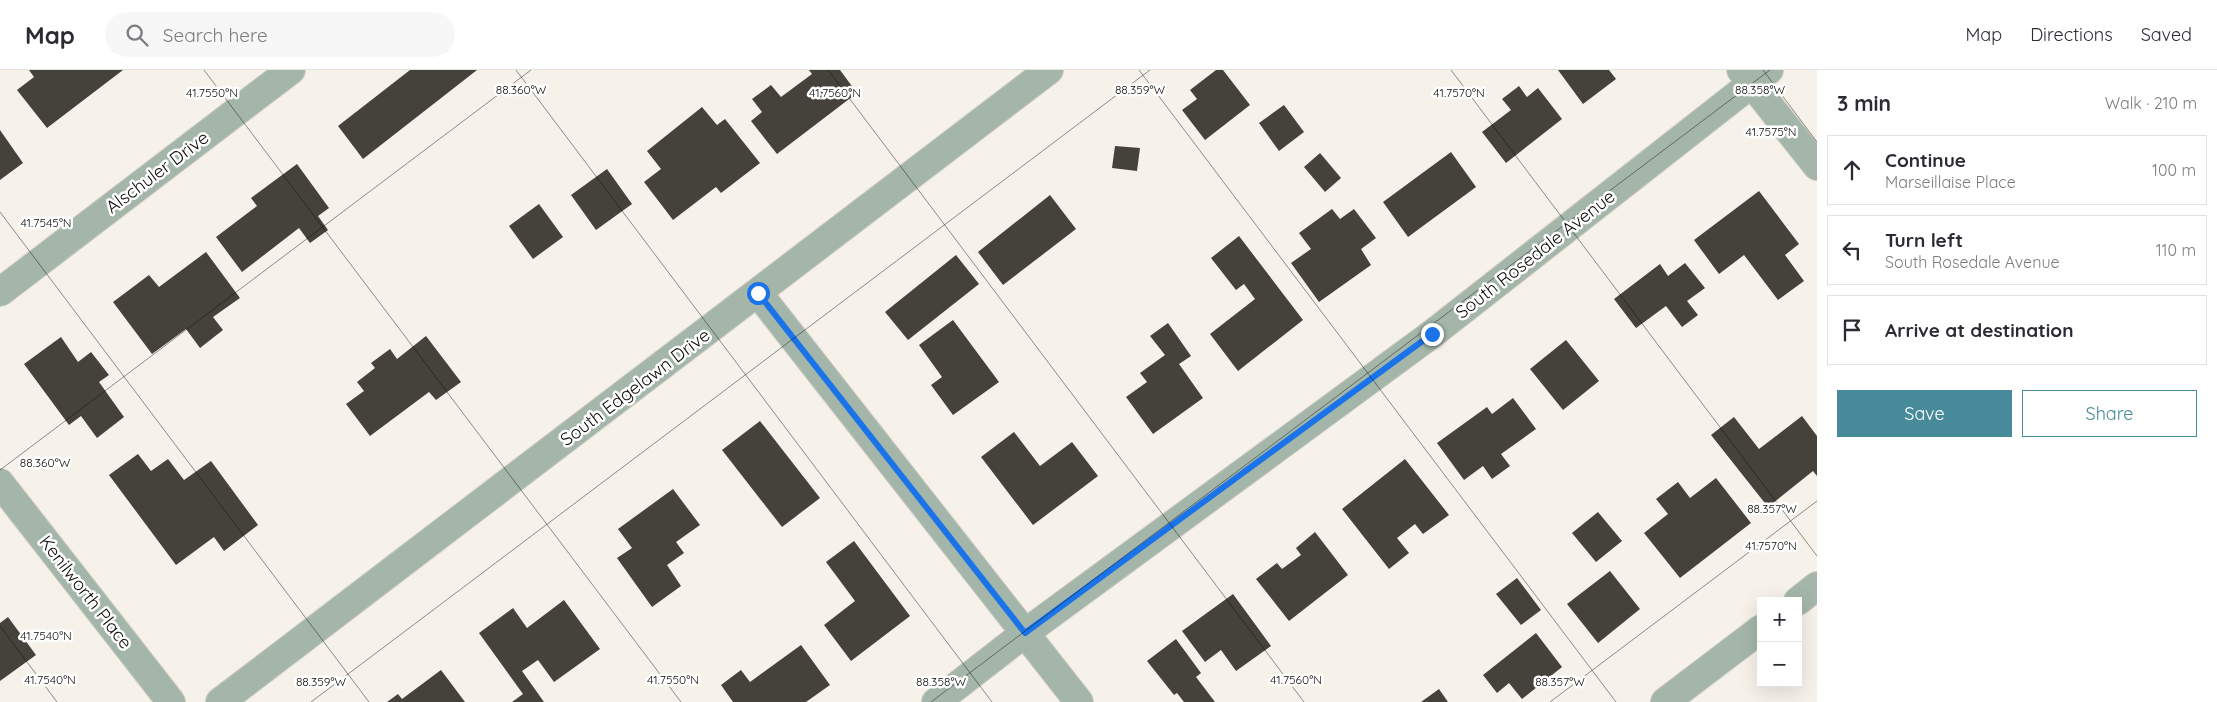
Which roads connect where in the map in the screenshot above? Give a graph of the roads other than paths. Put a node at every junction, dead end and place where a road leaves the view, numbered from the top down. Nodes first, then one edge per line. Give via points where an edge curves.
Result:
1 (291, 70) edge
2 (1049, 70) edge
3 (1754, 74) edge
4 (1817, 166) edge
5 (0, 292) edge
6 (758, 293) junction
7 (0, 483) edge
8 (1817, 586) edge
9 (1802, 598) edge
10 (1757, 632) edge
11 (1025, 633) junction
12 (171, 702) edge
13 (220, 702) edge
14 (936, 702) edge
15 (1079, 702) edge
16 (1665, 702) edge

1 - 5 street, Alschuler Drive
2 - 6 street, South Edgelawn Drive
3 - 4 street
3 - 11 street, South Rosedale Avenue via 1432,334
6 - 11 street
6 - 13 street, South Edgelawn Drive
7 - 12 street, Kenilworth Place
8 - 9 street
10 - 16 street
11 - 14 street, South Rosedale Avenue
11 - 15 street

